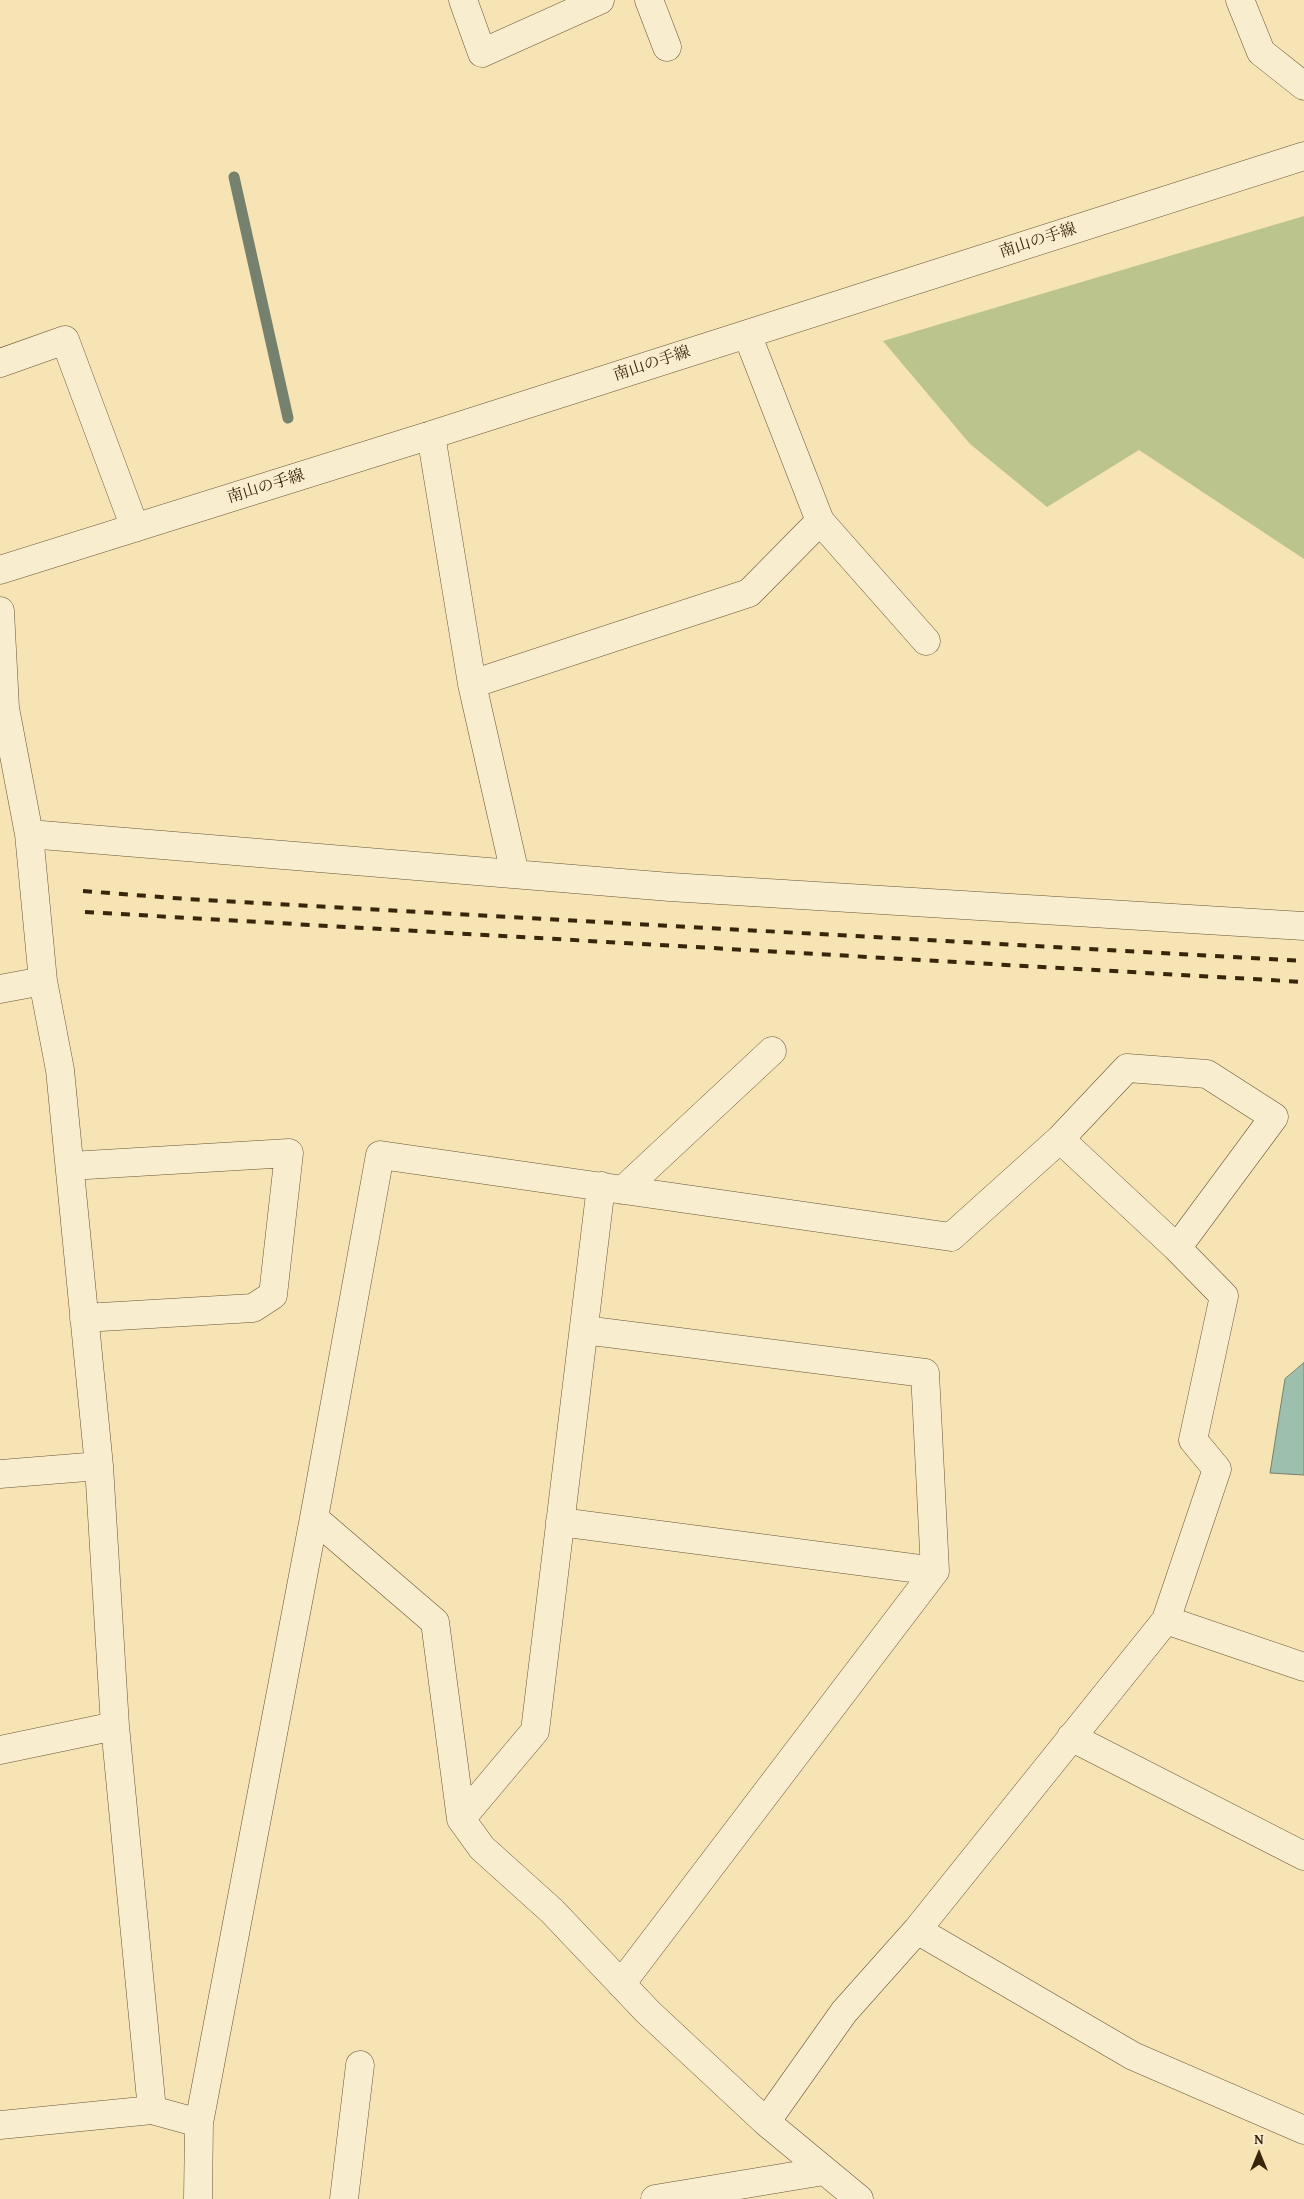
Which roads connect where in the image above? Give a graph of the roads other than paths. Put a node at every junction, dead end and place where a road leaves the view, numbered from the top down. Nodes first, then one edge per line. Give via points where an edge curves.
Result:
1 (463, 0) edge
2 (600, 0) edge
3 (649, 0) edge
4 (1240, 0) edge
5 (667, 47) dead end
6 (1304, 86) edge
7 (1304, 156) edge
8 (747, 334) junction
9 (0, 364) edge
10 (431, 435) junction
11 (820, 521) junction
12 (135, 528) junction
13 (0, 570) edge
14 (0, 610) edge
15 (926, 641) dead end
16 (472, 684) junction
17 (29, 834) junction
18 (515, 874) junction
19 (1304, 926) edge
20 (42, 981) junction
21 (0, 989) edge
22 (772, 1051) dead end
23 (1060, 1140) junction
24 (70, 1166) junction
25 (612, 1188) junction
26 (1177, 1248) junction
27 (84, 1318) junction
28 (584, 1330) junction
29 (99, 1466) junction
30 (0, 1474) edge
31 (314, 1518) junction
32 (560, 1522) junction
33 (935, 1571) junction
34 (1166, 1620) junction
35 (1304, 1667) edge
36 (115, 1726) junction
37 (1071, 1737) junction
38 (0, 1750) edge
39 (460, 1819) junction
40 (1304, 1856) edge
41 (916, 1930) junction
42 (621, 1984) junction
43 (360, 2065) dead end
44 (152, 2110) junction
45 (766, 2122) junction
46 (199, 2123) junction
47 (0, 2125) edge
48 (1304, 2130) edge
49 (824, 2171) junction
50 (198, 2199) edge
51 (344, 2199) edge
52 (655, 2199) edge
53 (859, 2199) edge

1 - 2 street via 482,53
3 - 5 street
4 - 6 street via 1261,52
7 - 8 street, 南山の手線
8 - 10 street, 南山の手線
8 - 11 street
9 - 12 street via 65,340
10 - 12 street, 南山の手線
10 - 16 street
11 - 15 street
11 - 16 street via 749,593
12 - 13 street, 南山の手線
14 - 17 street via 4,708
16 - 18 street
17 - 18 street
17 - 20 street
18 - 19 street via 670,887
20 - 21 street
20 - 24 street via 60,1070
22 - 25 street
23 - 25 street via 951,1236
23 - 26 street
23 - 26 street via 1127,1068 1207,1074 1274,1117
24 - 27 street
24 - 27 street via 289,1153 273,1295 253,1308
25 - 28 street
25 - 31 street via 380,1155
26 - 34 street via 1224,1296 1193,1440 1217,1469
27 - 29 street
28 - 32 street
28 - 33 street via 925,1373
29 - 30 street
29 - 36 street
31 - 39 street via 435,1622
31 - 46 street
32 - 33 street
32 - 39 street via 535,1731
33 - 42 street
34 - 35 street
34 - 37 street
36 - 38 street
36 - 44 street
37 - 40 street
37 - 41 street
39 - 42 street via 482,1848 552,1911
41 - 45 street via 844,2012
41 - 48 street via 1133,2056
42 - 45 street
43 - 51 street
44 - 46 street
44 - 47 street
45 - 49 street
46 - 50 street
49 - 52 street
49 - 53 street

